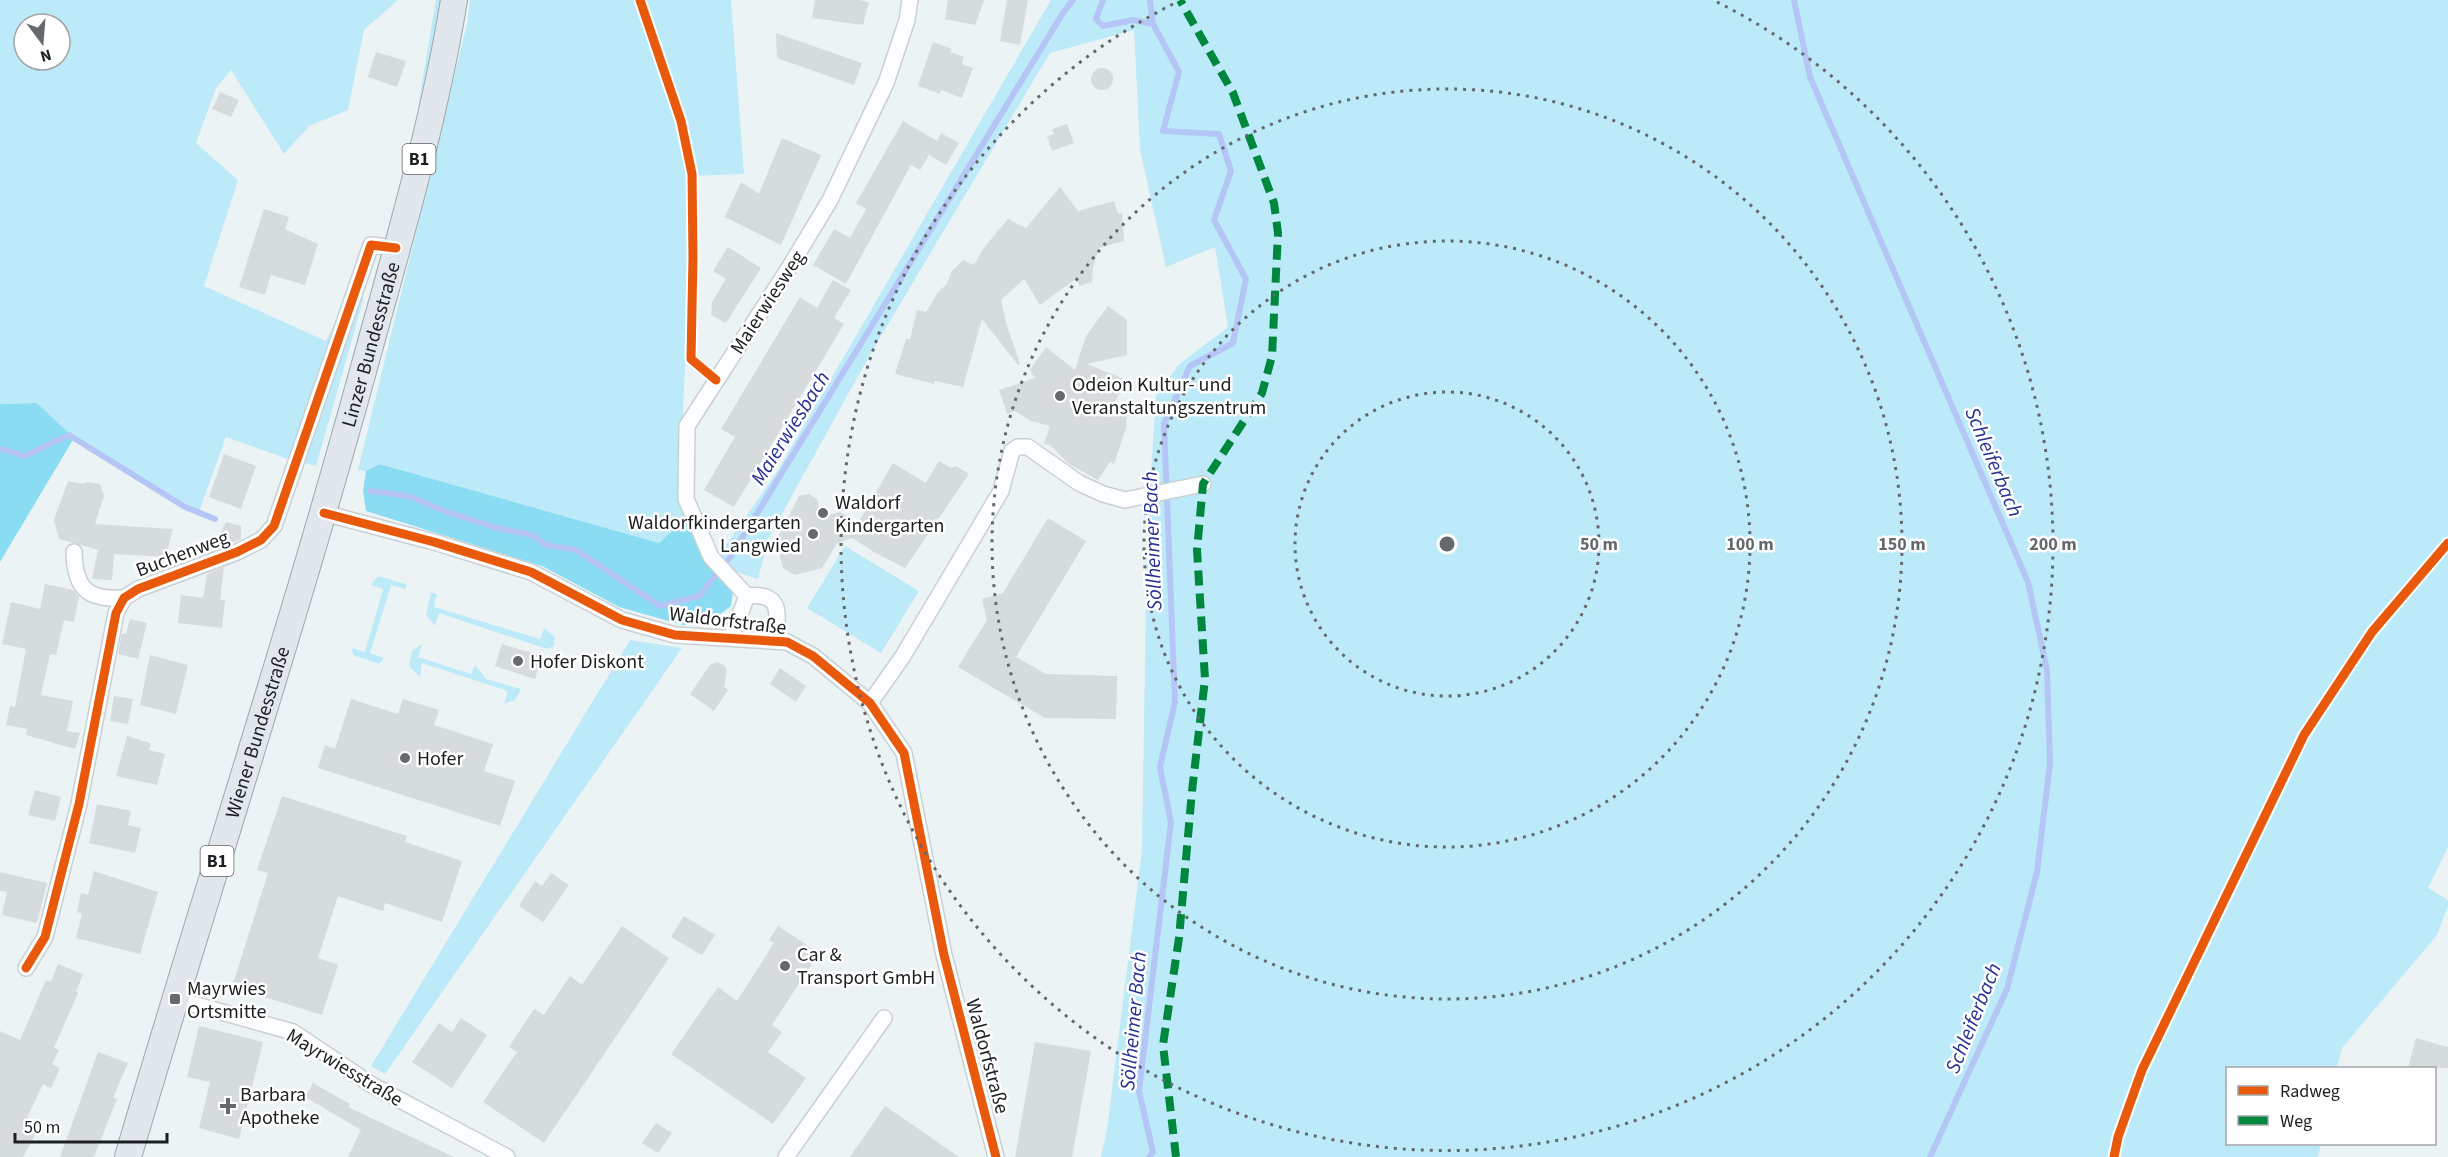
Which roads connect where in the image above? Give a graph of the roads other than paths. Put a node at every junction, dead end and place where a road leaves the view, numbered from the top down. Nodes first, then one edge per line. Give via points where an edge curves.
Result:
1 (454, 0) edge
2 (910, 0) edge
3 (396, 248) junction
4 (1197, 485) dead end
5 (324, 513) junction
6 (74, 552) dead end
7 (747, 596) junction
8 (124, 598) junction
9 (731, 637) junction
10 (776, 640) junction
11 (870, 703) junction
12 (26, 968) dead end
13 (175, 999) junction
14 (884, 1018) dead end
15 (128, 1157) edge
16 (507, 1157) edge
17 (786, 1157) edge
18 (996, 1157) edge

1 - 3 main road, Linzer Bundesstraße / B1
2 - 7 street, Maierwiesweg via 908,20 886,83 830,200 687,426 686,499 711,557
3 - 5 main road, Linzer Bundesstraße / B1
3 - 8 street, Buchenweg via 371,245 274,526 261,540 237,552 138,589
4 - 11 street via 1125,500 1079,483 1028,447 1018,447 1012,451 1001,491 903,656
5 - 9 street, Waldorfstraße via 531,572 622,620 675,634
5 - 13 main road, Wiener Bundesstraße / B1
6 - 8 street, Buchenweg via 79,583 93,596
7 - 9 street
7 - 10 street via 762,594 773,601 778,615
8 - 12 street, Buchenweg via 116,613 79,804 45,937
9 - 10 street, Waldorfstraße
10 - 11 street, Waldorfstraße via 813,656
11 - 18 street, Waldorfstraße via 904,753 944,955
13 - 15 main road, Wiener Bundesstraße / B1
13 - 16 street, Mayrwiesstraße via 293,1032 372,1086
14 - 17 street

